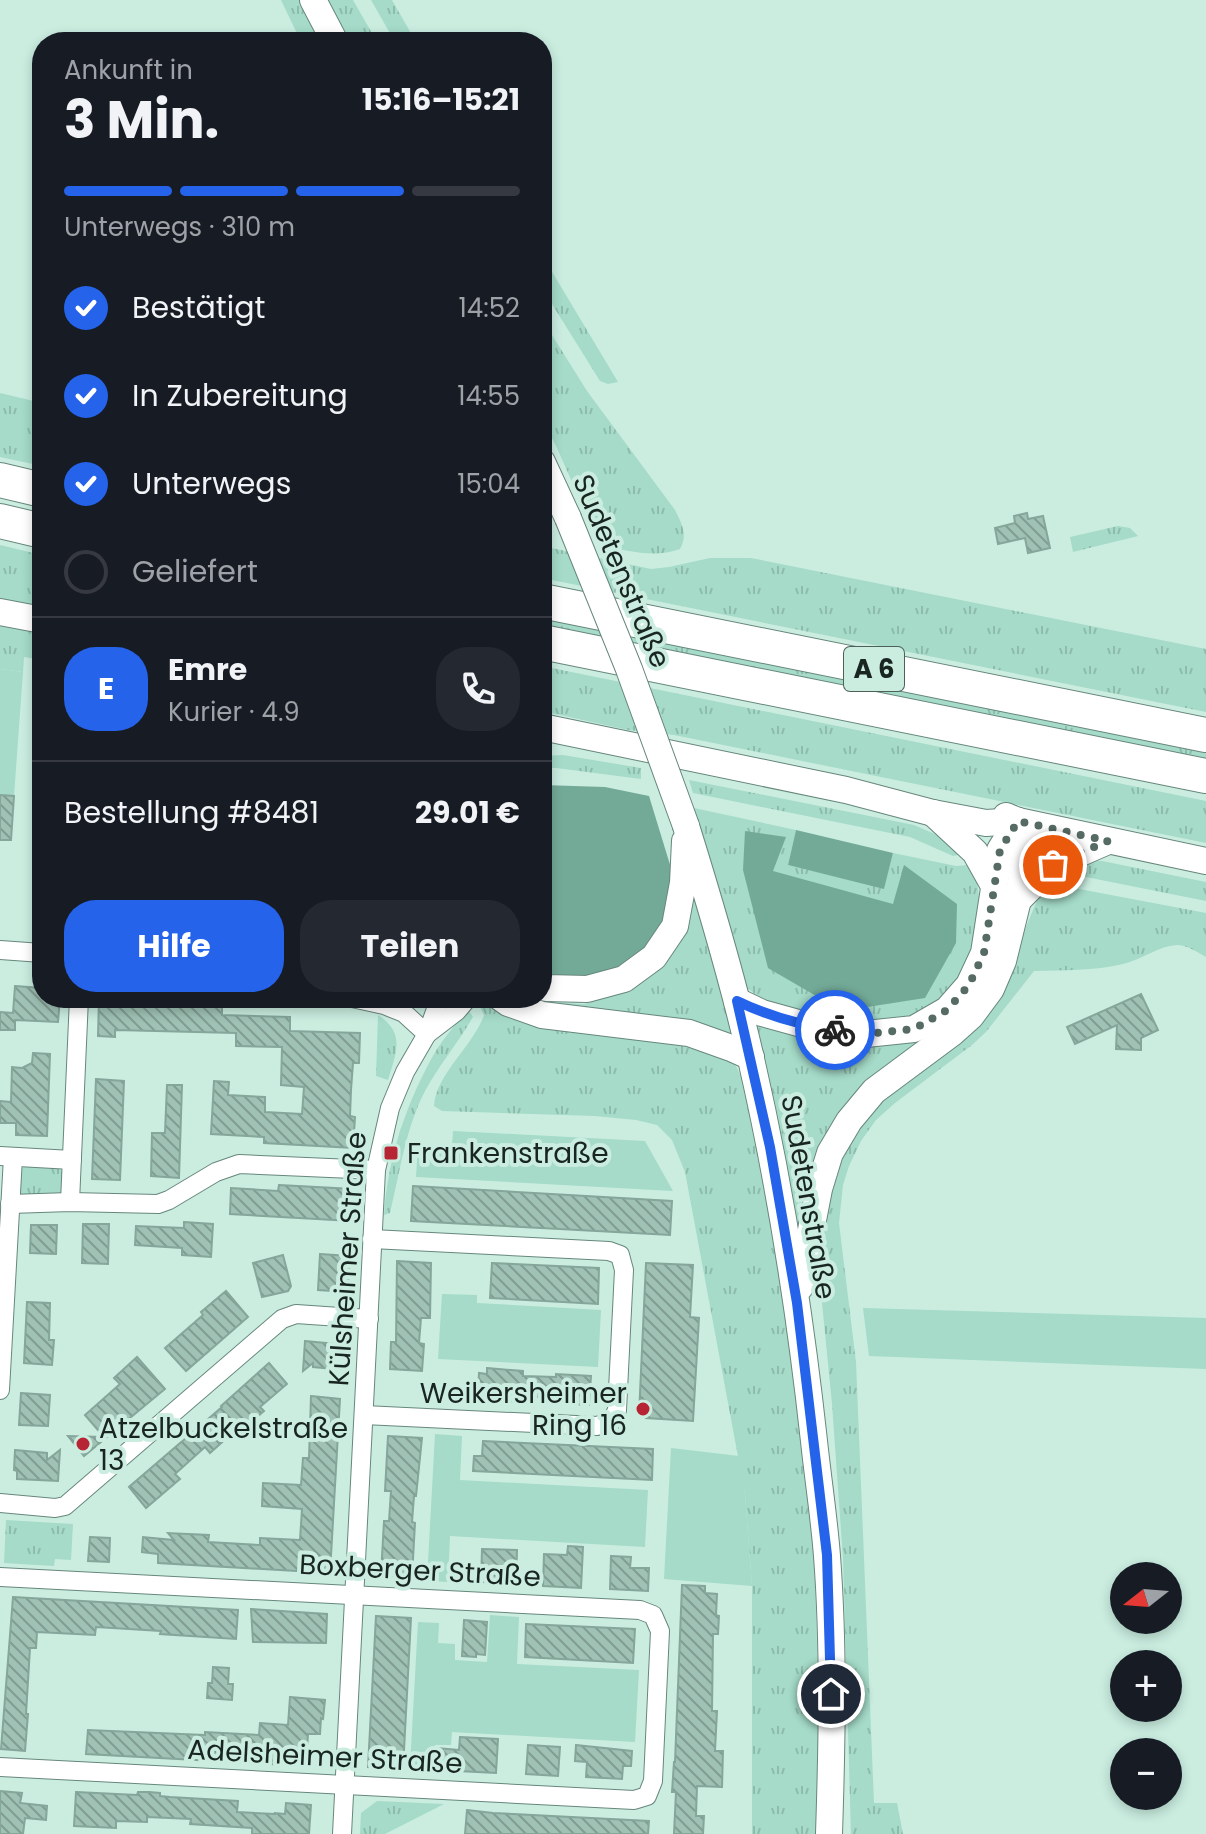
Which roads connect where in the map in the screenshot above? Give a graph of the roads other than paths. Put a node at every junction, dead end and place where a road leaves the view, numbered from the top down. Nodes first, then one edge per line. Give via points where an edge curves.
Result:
1 (313, 0) edge
2 (330, 32) edge
3 (0, 480) edge
4 (552, 484) edge
5 (32, 488) edge
6 (0, 521) edge
7 (32, 529) edge
8 (552, 603) edge
9 (0, 612) edge
10 (32, 618) edge
11 (552, 644) edge
12 (552, 729) edge
13 (1206, 735) edge
14 (585, 736) junction
15 (552, 744) edge
16 (1206, 776) edge
17 (846, 790) junction
18 (933, 813) junction
19 (1018, 821) junction
20 (686, 826) junction
21 (1108, 841) junction
22 (1206, 861) edge
23 (994, 886) junction
24 (1018, 900) junction
25 (0, 950) edge
26 (32, 952) edge
27 (552, 988) edge
28 (737, 1001) junction
29 (79, 1008) edge
30 (392, 1008) edge
31 (436, 1008) edge
32 (460, 1008) edge
33 (522, 1008) edge
34 (427, 1034) junction
35 (751, 1057) junction
36 (6, 1157) edge
37 (72, 1160) junction
38 (376, 1170) junction
39 (70, 1202) junction
40 (10, 1204) junction
41 (372, 1239) junction
42 (797, 1303) junction
43 (369, 1319) junction
44 (0, 1390) edge
45 (364, 1415) junction
46 (0, 1503) edge
47 (0, 1577) edge
48 (354, 1595) junction
49 (0, 1767) edge
50 (344, 1786) junction
51 (647, 1796) joint
52 (342, 1834) edge
53 (829, 1834) edge

1 - 2 main road
3 - 5 highway
4 - 20 main road, Sudetenstraße, bridge via 629,669
6 - 7 highway
8 - 13 highway, A 6
9 - 10 main road
11 - 16 highway, A 6
12 - 14 main road
14 - 15 main road
14 - 17 main road
17 - 18 main road
17 - 19 main road via 911,791 988,807
18 - 19 main road via 986,823
18 - 23 main road via 975,852
19 - 21 main road
19 - 23 main road via 1000,850
19 - 24 main road via 1025,855
20 - 27 main road via 675,926 654,957 624,979 587,989
20 - 28 main road, Sudetenstraße
21 - 22 main road
21 - 24 main road via 1053,865
23 - 28 main road via 984,953 969,985 947,1010 914,1029 866,1034 809,1026
24 - 42 main road via 1003,961 971,1016 874,1091 830,1153
25 - 26 street
28 - 35 main road, Sudetenstraße
29 - 37 street
30 - 34 street
31 - 34 street, Külsheimer Straße
32 - 34 street, Külsheimer Straße
33 - 35 main road via 689,1033
34 - 38 street, Külsheimer Straße via 390,1108
35 - 42 main road, Sudetenstraße
36 - 37 street
36 - 40 street
37 - 39 street
38 - 39 street via 239,1164 158,1204
38 - 41 street, Külsheimer Straße
39 - 40 street
40 - 44 street
41 - 43 street, Külsheimer Straße
41 - 45 street via 609,1251 620,1255 624,1270 617,1410 612,1421 597,1426
42 - 53 main road, Sudetenstraße via 827,1555
43 - 45 street, Külsheimer Straße
43 - 46 street via 296,1314 282,1319 65,1506
45 - 48 street, Külsheimer Straße
47 - 48 street, Boxberger Straße
48 - 50 street, Külsheimer Straße
48 - 51 street, Boxberger Straße via 640,1610 653,1615 660,1631 653,1781
49 - 50 street, Adelsheimer Straße
50 - 51 street, Adelsheimer Straße via 634,1800
50 - 52 street, Külsheimer Straße

